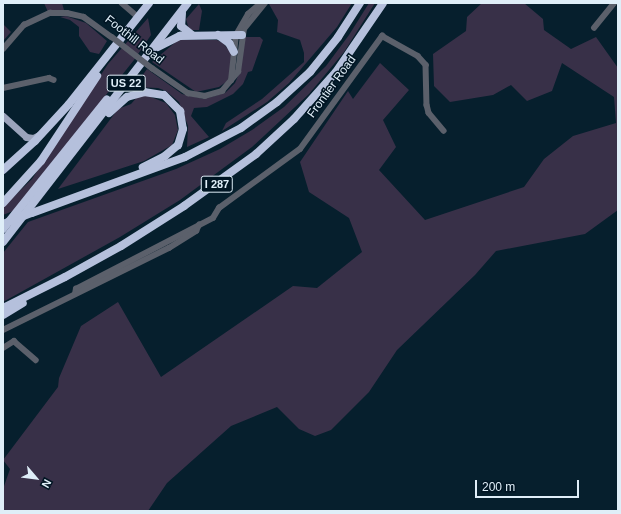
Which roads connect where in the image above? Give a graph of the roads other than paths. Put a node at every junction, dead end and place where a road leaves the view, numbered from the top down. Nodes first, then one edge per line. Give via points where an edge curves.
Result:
1 (122, 3) edge
2 (148, 3) edge
3 (261, 3) edge
4 (265, 3) edge
5 (360, 3) edge
6 (382, 3) edge
7 (614, 3) edge
8 (186, 5) edge
9 (138, 17) junction
10 (173, 24) junction
11 (594, 28) dead end
12 (192, 35) junction
13 (218, 35) junction
14 (239, 35) junction
15 (3, 49) edge
16 (152, 50) junction
17 (111, 51) junction
18 (234, 52) junction
19 (54, 80) dead end
20 (231, 81) junction
21 (3, 88) edge
22 (3, 116) edge
23 (100, 117) junction
24 (444, 131) dead end
25 (44, 132) junction
26 (23, 136) junction
27 (23, 152) junction
28 (3, 170) edge
29 (130, 177) junction
30 (3, 202) edge
31 (31, 215) junction
32 (3, 224) edge
33 (3, 229) edge
34 (3, 242) edge
35 (65, 278) junction
36 (3, 308) edge
37 (3, 315) edge
38 (3, 330) edge
39 (3, 348) edge
40 (36, 360) dead end

1 - 9 street
2 - 9 highway, US 22
3 - 14 street, Foothill Road via 248,14
4 - 14 street, Foothill Road
5 - 29 highway via 323,56 288,93 264,112 212,144
6 - 35 highway, I 287 via 336,72 294,119 256,154 164,219
7 - 11 street
8 - 10 highway, US 22
8 - 12 highway via 181,26
9 - 17 highway, US 22
10 - 16 highway, US 22
10 - 33 highway via 166,26
12 - 13 highway
12 - 16 highway via 171,38
13 - 14 highway
13 - 18 highway
14 - 18 street, Foothill Road
14 - 20 street, Foothill Road via 238,72
15 - 20 street, Foothill Road, bridge via 24,25 50,13 67,13 84,17 183,91 198,96 216,94
16 - 23 highway, US 22
17 - 25 highway, US 22
17 - 30 highway via 105,65 41,161
18 - 20 street, Foothill Road
19 - 21 street via 49,78
22 - 26 main road
23 - 29 highway via 127,97 144,92 164,95 180,111 183,133 175,148 135,171
23 - 34 highway, US 22
24 - 38 street, Frontier Road via 427,105 426,65 418,56 382,36 303,145 218,208 213,218 76,289 75,294
25 - 26 main road via 33,138
25 - 27 highway, US 22
26 - 27 main road via 26,144
27 - 28 highway, US 22
29 - 31 highway
31 - 32 highway, bridge
31 - 33 highway
35 - 36 highway, I 287
35 - 37 highway
39 - 40 street via 9,342 16,342

